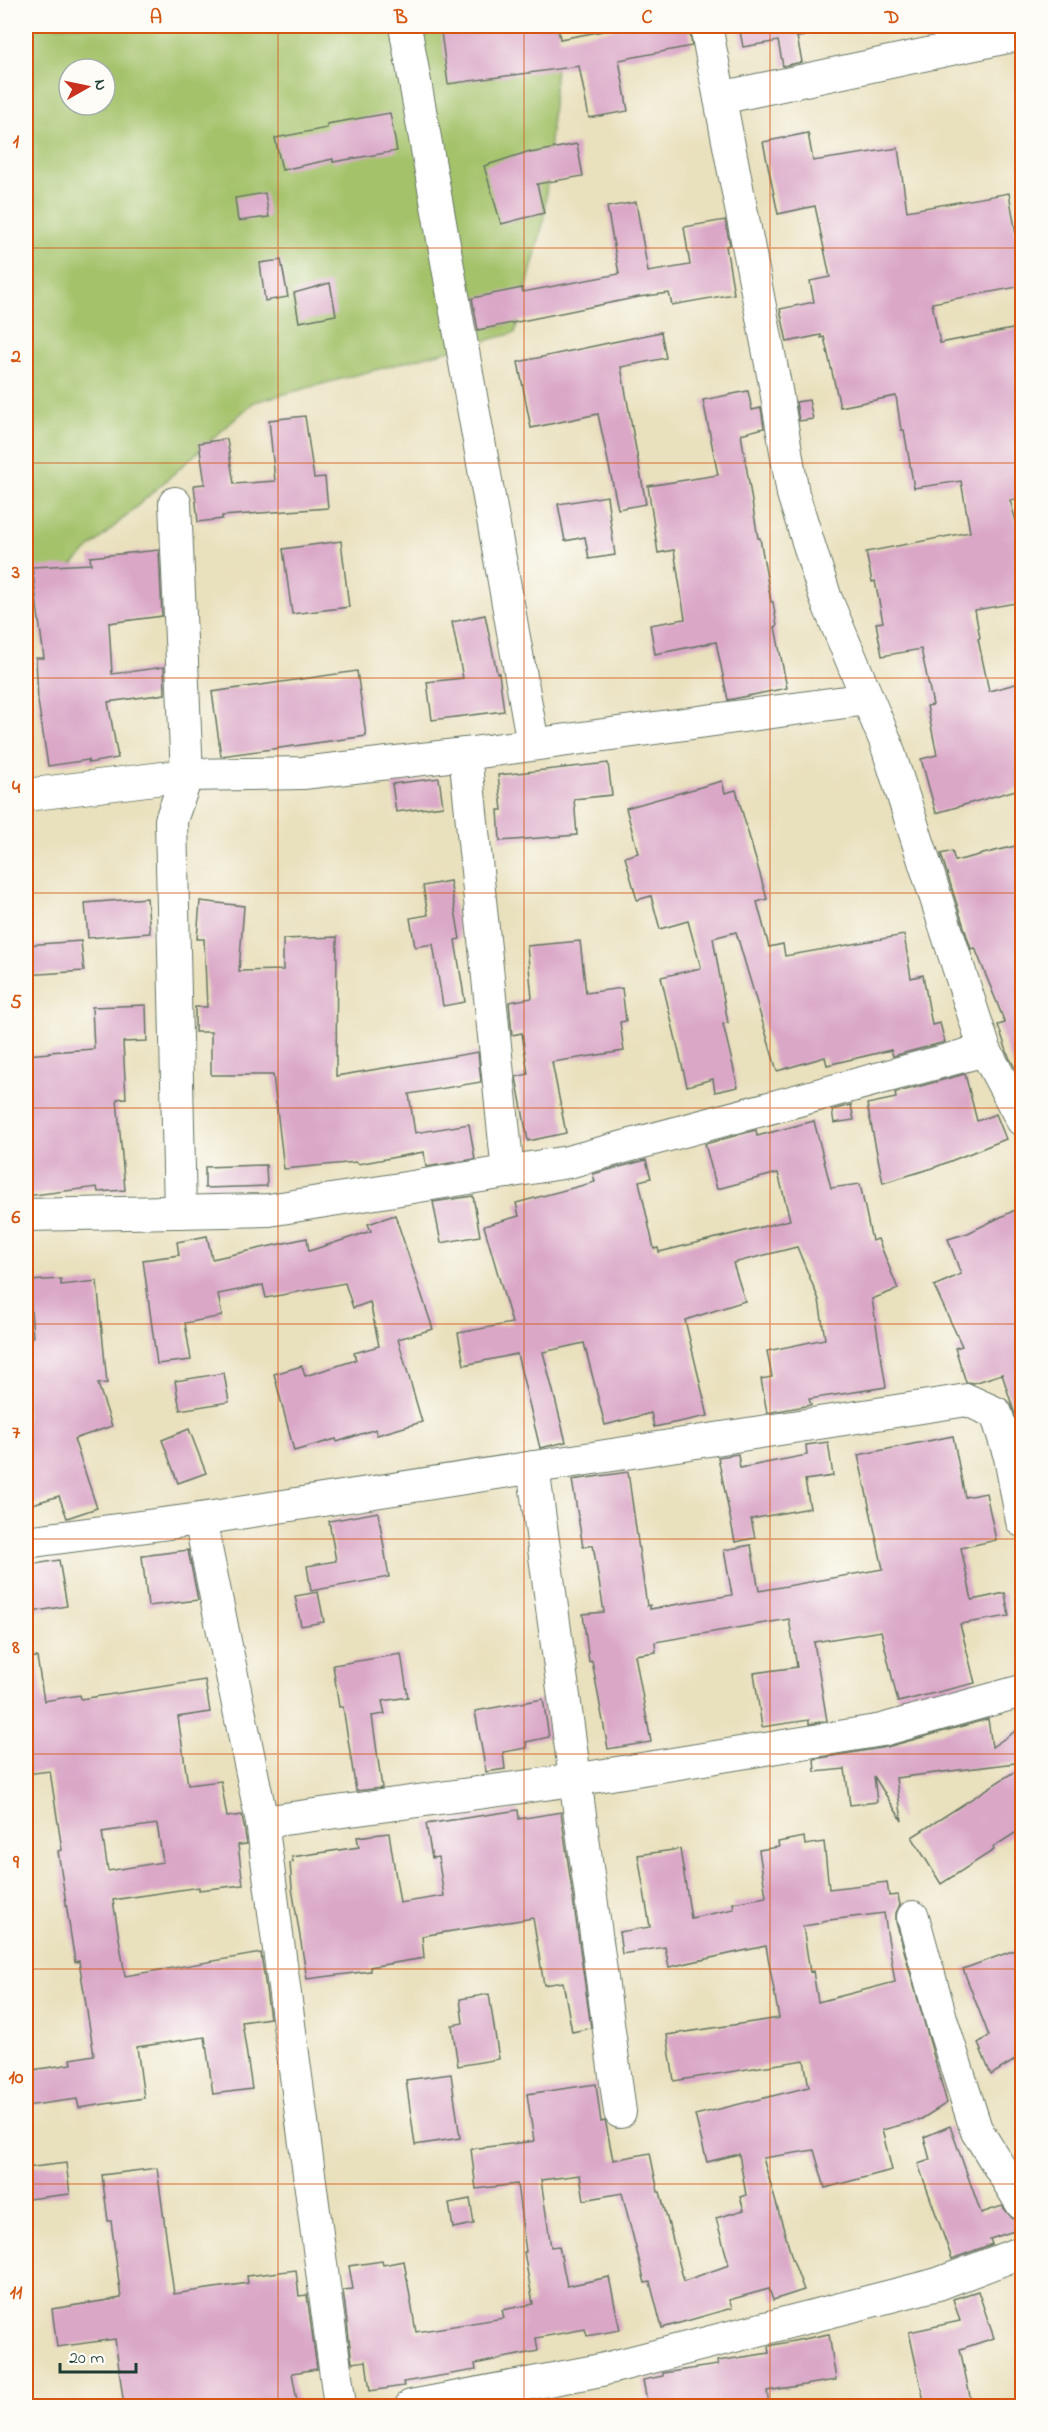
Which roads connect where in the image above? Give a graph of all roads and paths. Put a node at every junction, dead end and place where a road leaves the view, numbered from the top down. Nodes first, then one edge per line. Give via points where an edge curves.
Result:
1 (405, 26) edge
2 (706, 26) edge
3 (1023, 34) edge
4 (720, 98) junction
5 (175, 503) dead end
6 (867, 699) junction
7 (533, 744) junction
8 (465, 754) junction
9 (187, 776) junction
10 (26, 795) edge
11 (985, 1050) junction
12 (1019, 1102) edge
13 (508, 1172) junction
14 (180, 1212) junction
15 (26, 1215) edge
16 (533, 1467) junction
17 (200, 1519) junction
18 (1023, 1521) edge
19 (26, 1542) edge
20 (1023, 1691) edge
21 (574, 1780) junction
22 (262, 1822) junction
23 (913, 1917) dead end
24 (620, 2112) dead end
25 (1023, 2204) edge
26 (1023, 2252) edge
27 (339, 2406) edge
28 (411, 2406) edge

1 - 7 street
2 - 4 street
3 - 4 street
4 - 6 street via 793,494 826,598
5 - 9 street
6 - 7 street
6 - 11 street via 885,740
7 - 8 street
8 - 9 street via 303,773
8 - 13 street
9 - 10 street
9 - 14 street via 171,820
11 - 12 street
11 - 13 street via 568,1162
13 - 14 street via 269,1210
14 - 15 street
16 - 17 street
16 - 18 street via 967,1400 996,1413
16 - 21 street
17 - 19 street
17 - 22 street
20 - 21 street via 882,1730
21 - 22 street
21 - 24 street
22 - 27 street
23 - 25 street via 976,2129
26 - 28 street via 938,2284 601,2370

